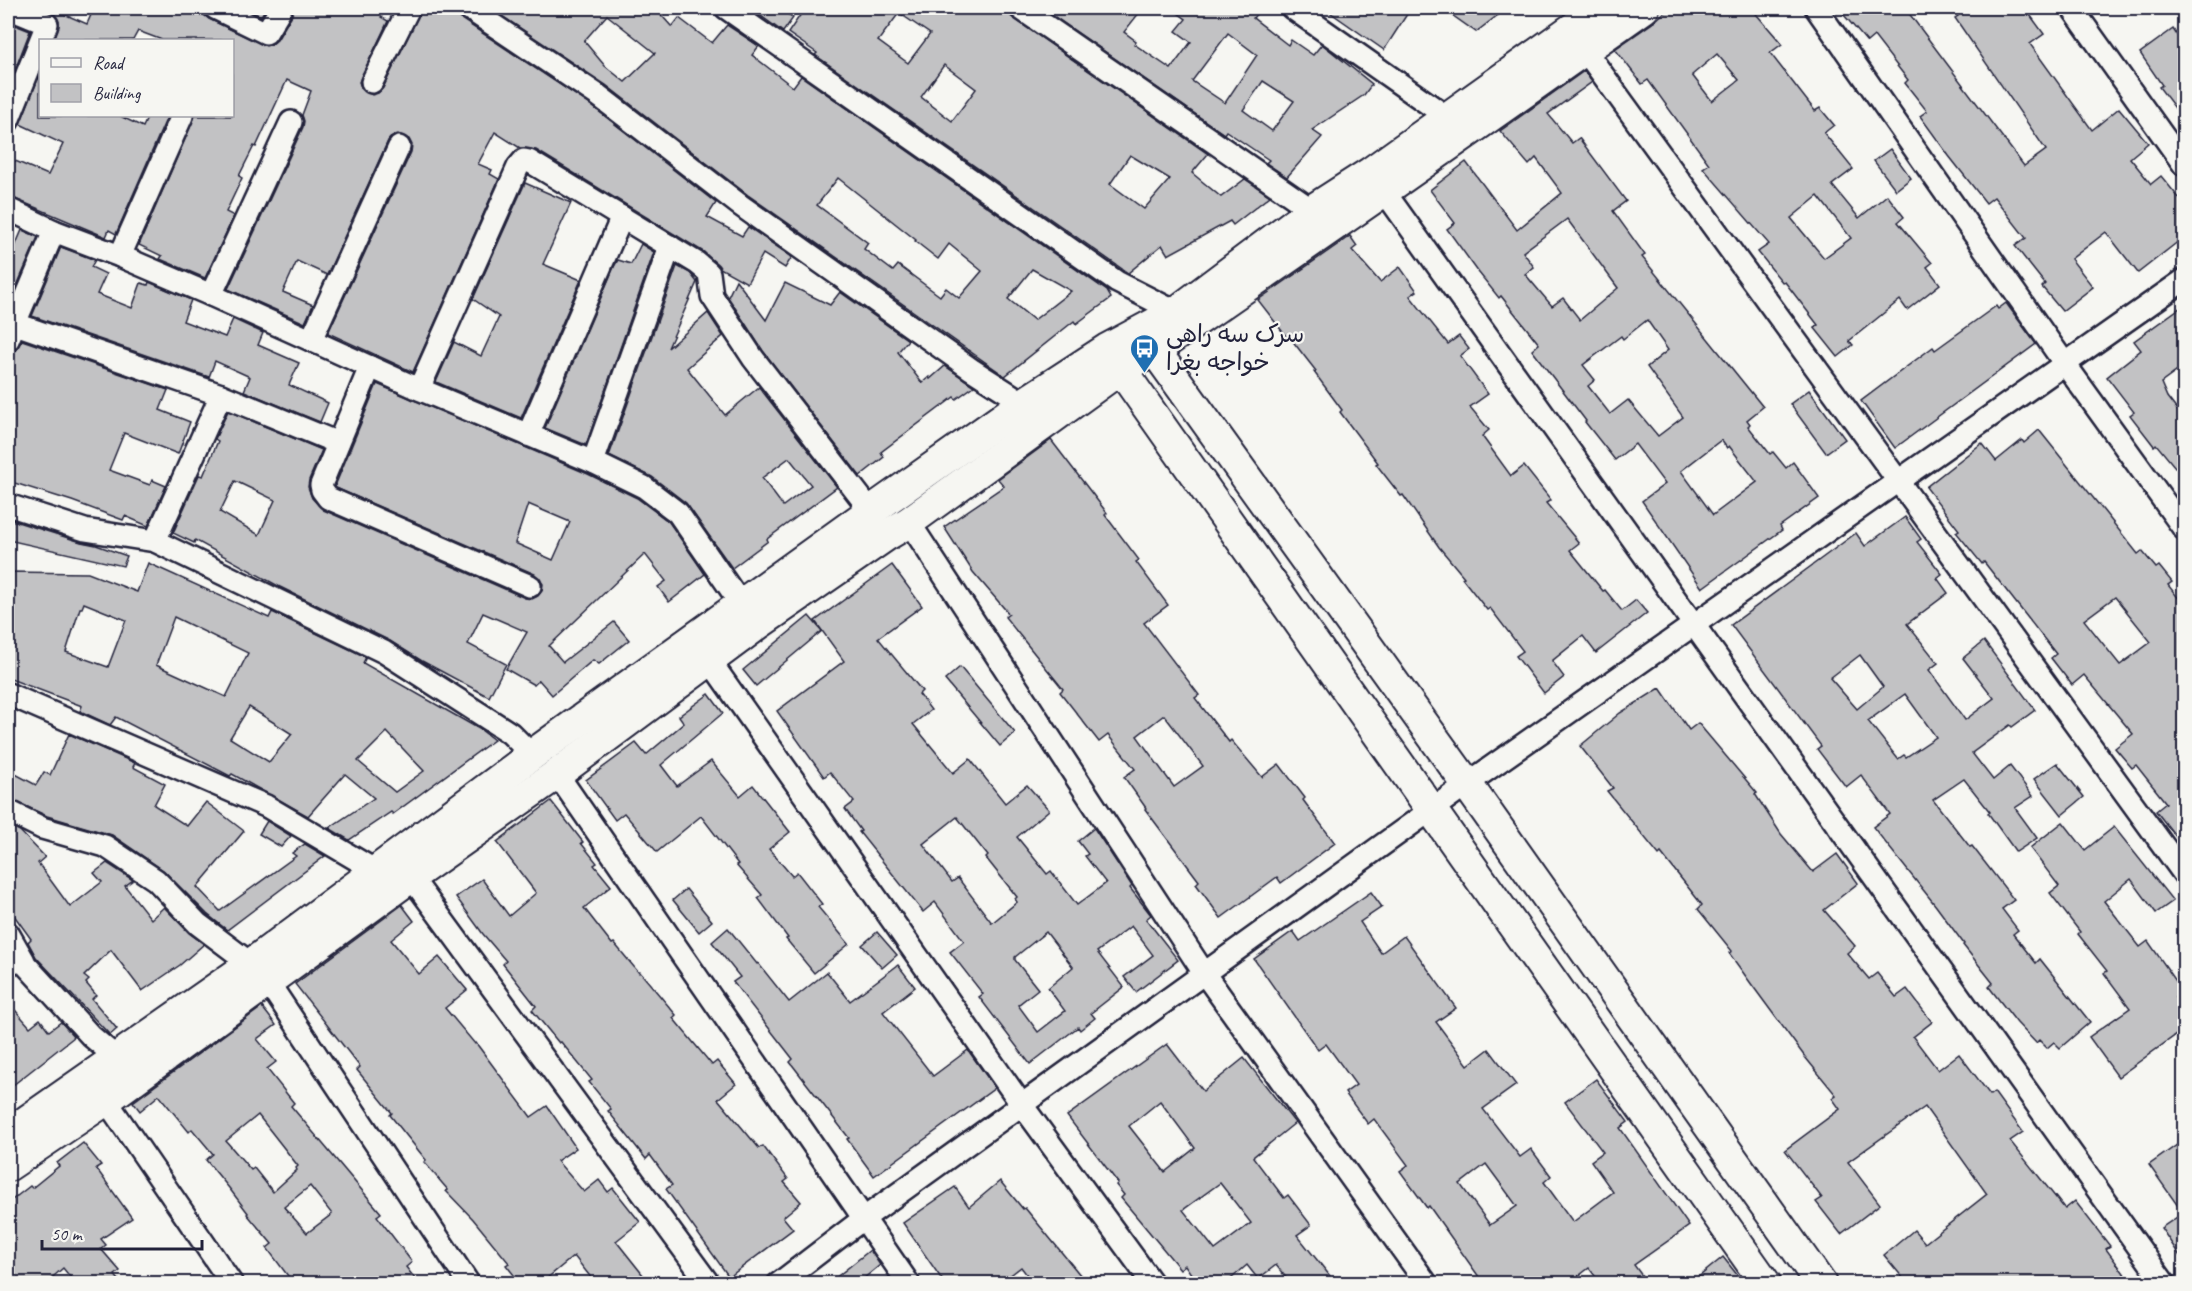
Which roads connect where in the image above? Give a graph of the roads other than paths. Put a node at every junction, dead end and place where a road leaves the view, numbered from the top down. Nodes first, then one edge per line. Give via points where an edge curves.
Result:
1 (8, 8) edge
2 (215, 8) edge
3 (281, 8) edge
4 (409, 8) edge
5 (468, 8) edge
6 (726, 8) edge
7 (1020, 8) edge
8 (1292, 8) edge
9 (1601, 8) edge
10 (1644, 8) edge
11 (1816, 8) edge
12 (2072, 8) edge
13 (41, 39) edge
14 (39, 44) edge
15 (1584, 49) junction
16 (372, 82) dead end
17 (182, 117) edge
18 (1447, 117) junction
19 (8, 121) edge
20 (291, 123) dead end
21 (399, 147) dead end
22 (2184, 165) edge
23 (1384, 191) junction
24 (8, 209) edge
25 (1312, 210) junction
26 (622, 217) junction
27 (54, 231) junction
28 (670, 246) junction
29 (120, 256) junction
30 (2184, 280) edge
31 (212, 295) junction
32 (1176, 312) junction
33 (10, 332) edge
34 (311, 340) junction
35 (1148, 341) junction
36 (1113, 359) junction
37 (2065, 364) junction
38 (370, 367) junction
39 (419, 388) junction
40 (221, 395) junction
41 (1024, 403) junction
42 (528, 435) junction
43 (338, 443) junction
44 (593, 462) junction
45 (1898, 481) junction
46 (8, 505) edge
47 (871, 511) junction
48 (909, 522) junction
49 (2184, 529) edge
50 (155, 541) junction
51 (530, 586) dead end
52 (741, 604) junction
53 (1693, 625) junction
54 (710, 661) junction
55 (8, 694) edge
56 (532, 755) junction
57 (556, 774) junction
58 (1467, 784) junction
59 (1431, 809) junction
60 (8, 811) edge
61 (376, 871) junction
62 (2184, 874) edge
63 (411, 877) junction
64 (8, 933) edge
65 (8, 952) edge
66 (26, 964) junction
67 (259, 973) junction
68 (1204, 973) junction
69 (117, 1058) junction
70 (106, 1100) junction
71 (1022, 1105) junction
72 (8, 1134) edge
73 (8, 1166) edge
74 (863, 1219) junction
75 (232, 1284) edge
76 (469, 1284) edge
77 (708, 1284) edge
78 (778, 1284) edge
79 (909, 1284) edge
80 (1153, 1284) edge
81 (1427, 1284) edge
82 (1766, 1284) edge
83 (1821, 1284) edge
84 (2165, 1284) edge

1 - 13 street via 47,24
2 - 3 street via 266,33
4 - 16 street
5 - 41 street via 599,96 740,205
6 - 32 street via 1118,282
7 - 25 street
8 - 18 street
9 - 18 main road
10 - 15 main road
11 - 37 street
12 - 22 street
14 - 19 street
15 - 23 main road
15 - 45 street
17 - 29 street
18 - 25 main road
20 - 31 street
21 - 34 street
23 - 35 main road
23 - 53 street
24 - 27 street
25 - 32 main road
26 - 28 street
26 - 39 street via 524,160
26 - 42 street
27 - 29 street
27 - 33 street
28 - 44 street
28 - 47 street via 709,273 712,296 753,358
29 - 31 street
30 - 37 street
31 - 34 street
32 - 35 main road
33 - 40 street
34 - 38 street
35 - 36 main road
35 - 58 main road
36 - 41 main road
36 - 48 main road
36 - 59 main road
37 - 45 street
37 - 49 street
38 - 39 street
38 - 43 street
39 - 42 street
40 - 43 street
40 - 50 street
41 - 47 main road
42 - 44 street
43 - 51 street via 321,485 328,498
44 - 52 street via 644,487 678,513
45 - 53 street
45 - 62 street
46 - 50 street via 85,530
47 - 52 main road
48 - 54 main road
48 - 68 street
50 - 56 street via 384,652 510,733
52 - 56 main road
53 - 58 street
53 - 84 street
54 - 57 main road
54 - 71 street
55 - 61 street via 266,806
56 - 61 main road
57 - 63 main road
57 - 74 street
58 - 59 street
58 - 83 main road
59 - 68 street
59 - 82 main road
60 - 67 street via 42,828 105,846 156,880 198,924
61 - 67 main road
63 - 67 main road
63 - 77 street
64 - 66 street
65 - 66 street
66 - 69 street via 91,1036
67 - 69 main road
67 - 70 main road
67 - 76 street
68 - 71 street
68 - 81 street
69 - 72 main road
70 - 73 main road
70 - 75 street
71 - 74 street
71 - 80 street
74 - 78 street
74 - 79 street

